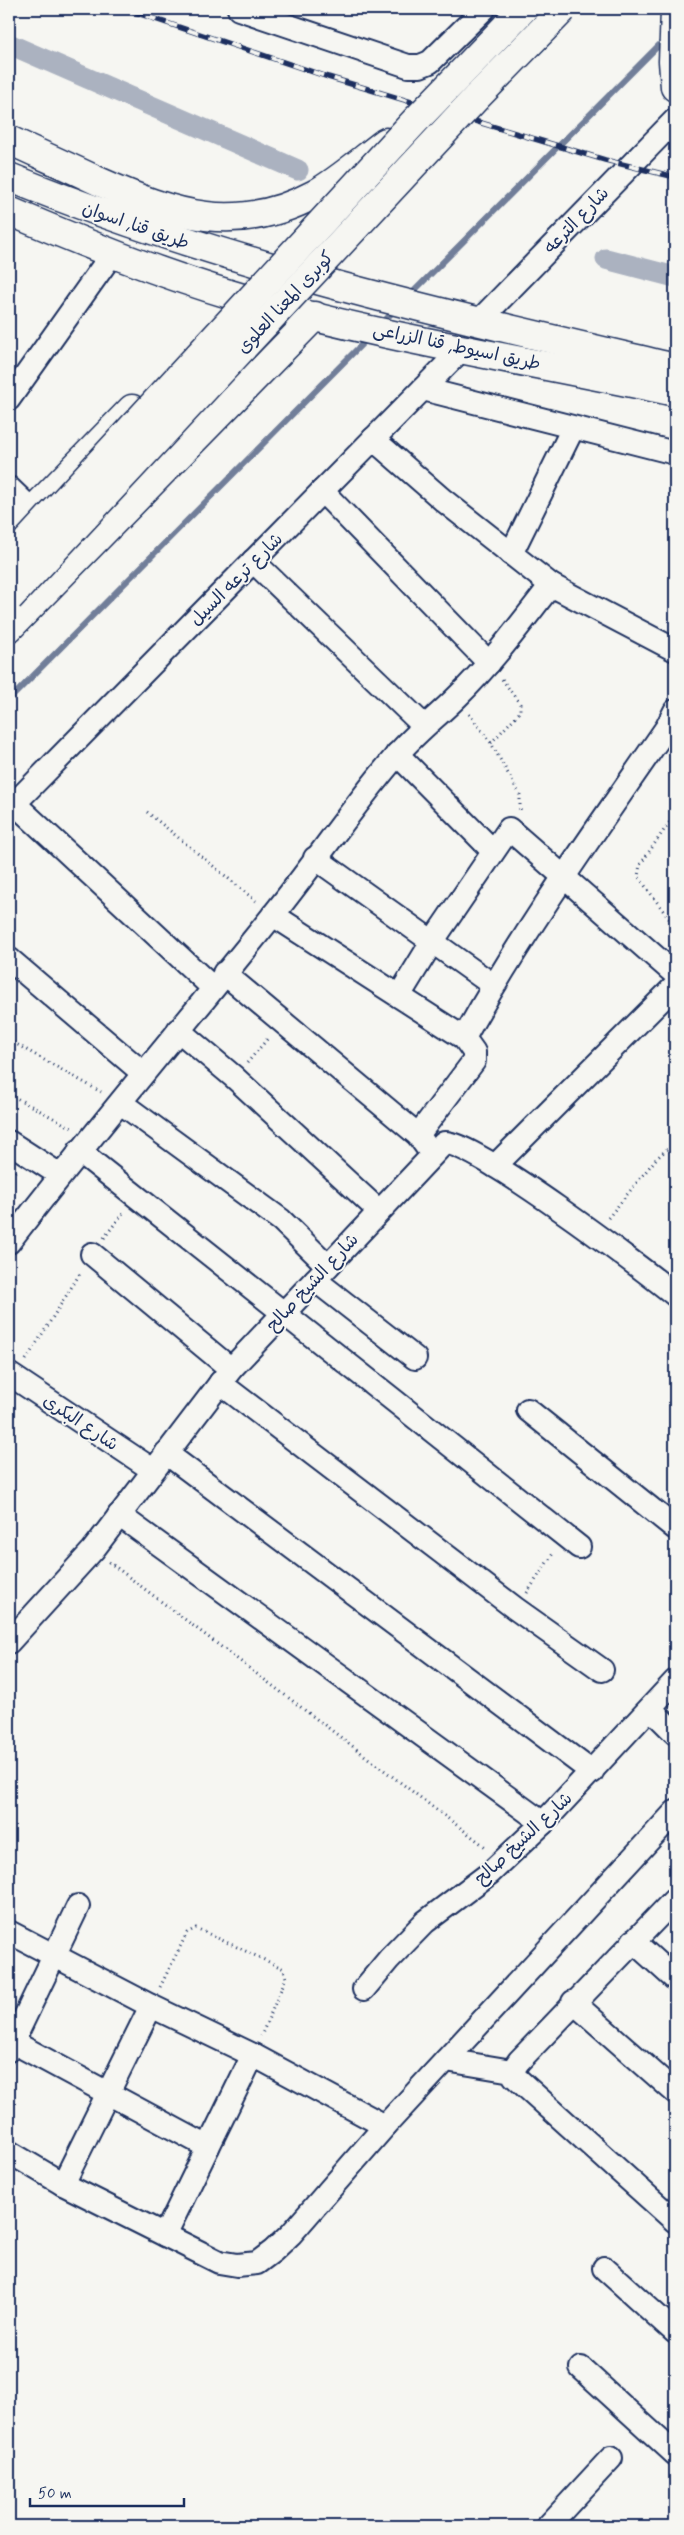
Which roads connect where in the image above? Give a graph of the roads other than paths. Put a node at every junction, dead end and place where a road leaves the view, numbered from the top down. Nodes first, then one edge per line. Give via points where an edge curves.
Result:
1 (239, 9) edge
2 (484, 9) edge
3 (523, 9) edge
4 (563, 9) edge
5 (675, 11) edge
6 (675, 87) edge
7 (675, 120) edge
8 (415, 121) junction
9 (9, 140) edge
10 (9, 177) edge
11 (9, 211) edge
12 (112, 254) junction
13 (266, 266) junction
14 (239, 297) junction
15 (315, 316) junction
16 (478, 322) junction
17 (463, 348) junction
18 (675, 368) edge
19 (423, 389) junction
20 (675, 392) edge
21 (9, 399) edge
22 (573, 428) junction
23 (373, 439) junction
24 (675, 453) edge
25 (9, 488) edge
26 (322, 491) junction
27 (34, 511) junction
28 (9, 535) edge
29 (512, 554) junction
30 (9, 561) edge
31 (254, 561) junction
32 (551, 585) junction
33 (9, 598) edge
34 (9, 628) edge
35 (675, 650) edge
36 (489, 663) junction
37 (673, 724) edge
38 (424, 726) junction
39 (397, 754) junction
40 (12, 807) edge
41 (493, 851) junction
42 (315, 858) junction
43 (564, 877) junction
44 (273, 915) junction
45 (432, 942) junction
46 (9, 959) edge
47 (675, 974) edge
48 (218, 980) junction
49 (493, 985) junction
50 (675, 986) edge
51 (399, 996) junction
52 (178, 1030) junction
53 (464, 1038) junction
54 (144, 1073) junction
55 (121, 1103) junction
56 (418, 1135) junction
57 (9, 1142) edge
58 (85, 1144) junction
59 (432, 1154) junction
60 (495, 1166) junction
61 (60, 1175) junction
62 (380, 1211) junction
63 (9, 1242) edge
64 (92, 1254) road end
65 (321, 1273) junction
66 (674, 1289) edge
67 (285, 1312) junction
68 (415, 1358) dead end
69 (12, 1376) edge
70 (226, 1376) junction
71 (528, 1410) dead end
72 (160, 1462) junction
73 (118, 1515) junction
74 (675, 1528) edge
75 (572, 1541) road end
76 (9, 1642) edge
77 (602, 1670) dead end
78 (675, 1681) edge
79 (651, 1709) junction
80 (675, 1733) edge
81 (592, 1772) junction
82 (675, 1812) edge
83 (543, 1823) junction
84 (675, 1899) edge
85 (78, 1906) dead end
86 (9, 1932) edge
87 (634, 1941) junction
88 (55, 1957) junction
89 (675, 1979) edge
90 (364, 1988) dead end
91 (573, 2002) junction
92 (151, 2006) junction
93 (10, 2044) edge
94 (253, 2055) junction
95 (446, 2060) junction
96 (512, 2072) junction
97 (675, 2092) edge
98 (108, 2094) junction
99 (385, 2126) junction
100 (208, 2148) junction
101 (9, 2152) edge
102 (63, 2184) junction
103 (675, 2221) edge
104 (165, 2235) junction
105 (604, 2268) dead end
106 (675, 2332) edge
107 (581, 2368) dead end
108 (675, 2454) edge
109 (611, 2458) dead end
110 (548, 2526) edge

1 - 2 street via 408,66 430,62
3 - 8 highway, كوبرى المعنا العلوى, bridge
4 - 33 highway, كوبرى المعنا العلوى, bridge via 469,105
5 - 6 highway
7 - 16 street, شارع الترعه
8 - 9 highway, bridge via 316,194 253,216 218,218 182,214 148,203
8 - 30 highway, كوبرى المعنا العلوى, bridge
10 - 13 highway, طريق قنا, اسوان via 170,238
11 - 12 highway, طريق قنا, اسوان
12 - 14 highway, طريق قنا, اسوان
12 - 21 street
13 - 14 highway
13 - 16 highway, طريق اسيوط, قنا الزراعى
14 - 15 highway, طريق اسيوط, قنا الزراعى
14 - 27 highway
15 - 17 highway, طريق اسيوط, قنا الزراعى
15 - 34 highway
16 - 18 highway, طريق اسيوط, قنا الزراعى
17 - 19 street, شارع ترعه السيل
17 - 20 highway, طريق اسيوط, قنا الزراعى
19 - 22 street
19 - 23 street, شارع ترعه السيل
22 - 24 street
22 - 29 street
23 - 26 street, شارع ترعه السيل
23 - 29 street
25 - 27 street
26 - 31 street, شارع ترعه السيل
26 - 36 street
27 - 28 highway
29 - 32 street
31 - 38 street
31 - 40 street, شارع ترعه السيل
32 - 35 street
32 - 36 street
36 - 38 street via 457,698
37 - 43 street
38 - 39 street
39 - 41 street
39 - 42 street
40 - 48 street
41 - 43 street via 509,829
41 - 45 street
42 - 44 street
42 - 45 street
43 - 47 street
43 - 49 street
44 - 48 street
44 - 51 street
45 - 49 street
45 - 51 street
46 - 54 street
48 - 52 street
48 - 56 street via 283,1022
49 - 53 street
50 - 60 street
51 - 53 street
52 - 54 street
52 - 62 street
53 - 56 street via 474,1052 474,1061
54 - 55 street
55 - 58 street
55 - 65 street via 281,1220
56 - 59 street
57 - 61 street
58 - 61 street
58 - 67 street via 136,1194
59 - 60 street, شارع الشيخ صالح via 442,1144 450,1142
59 - 62 street, شارع الشيخ صالح
60 - 66 street, شارع الشيخ صالح
61 - 63 street
62 - 65 street, شارع الشيخ صالح
64 - 70 street
65 - 67 street, شارع الشيخ صالح
65 - 68 street
67 - 70 street, شارع الشيخ صالح
67 - 75 street
69 - 72 street, شارع البكرى
70 - 72 street, شارع الشيخ صالح
70 - 77 street via 516,1609
71 - 74 street
72 - 73 street, شارع الشيخ صالح
72 - 81 street, شارع البكرى
73 - 76 street, شارع الشيخ صالح via 93,1550
73 - 83 street
78 - 79 street, شارع الشيخ صالح
79 - 80 street
79 - 81 street, شارع الشيخ صالح
81 - 83 street, شارع الشيخ صالح
82 - 95 street
83 - 90 street, شارع الشيخ صالح via 504,1862 425,1922
84 - 87 street
85 - 88 street
86 - 88 street
87 - 89 street
87 - 91 street
88 - 92 street
88 - 93 street
91 - 96 street
91 - 97 street
92 - 94 street
92 - 98 street
93 - 98 street
94 - 99 street
94 - 100 street
95 - 96 street
95 - 99 street
96 - 103 street
98 - 100 street
98 - 102 street
99 - 104 street via 291,2234 257,2263 237,2265 219,2262
100 - 104 street
101 - 102 street
102 - 104 street
105 - 106 street
107 - 108 street
109 - 110 street

